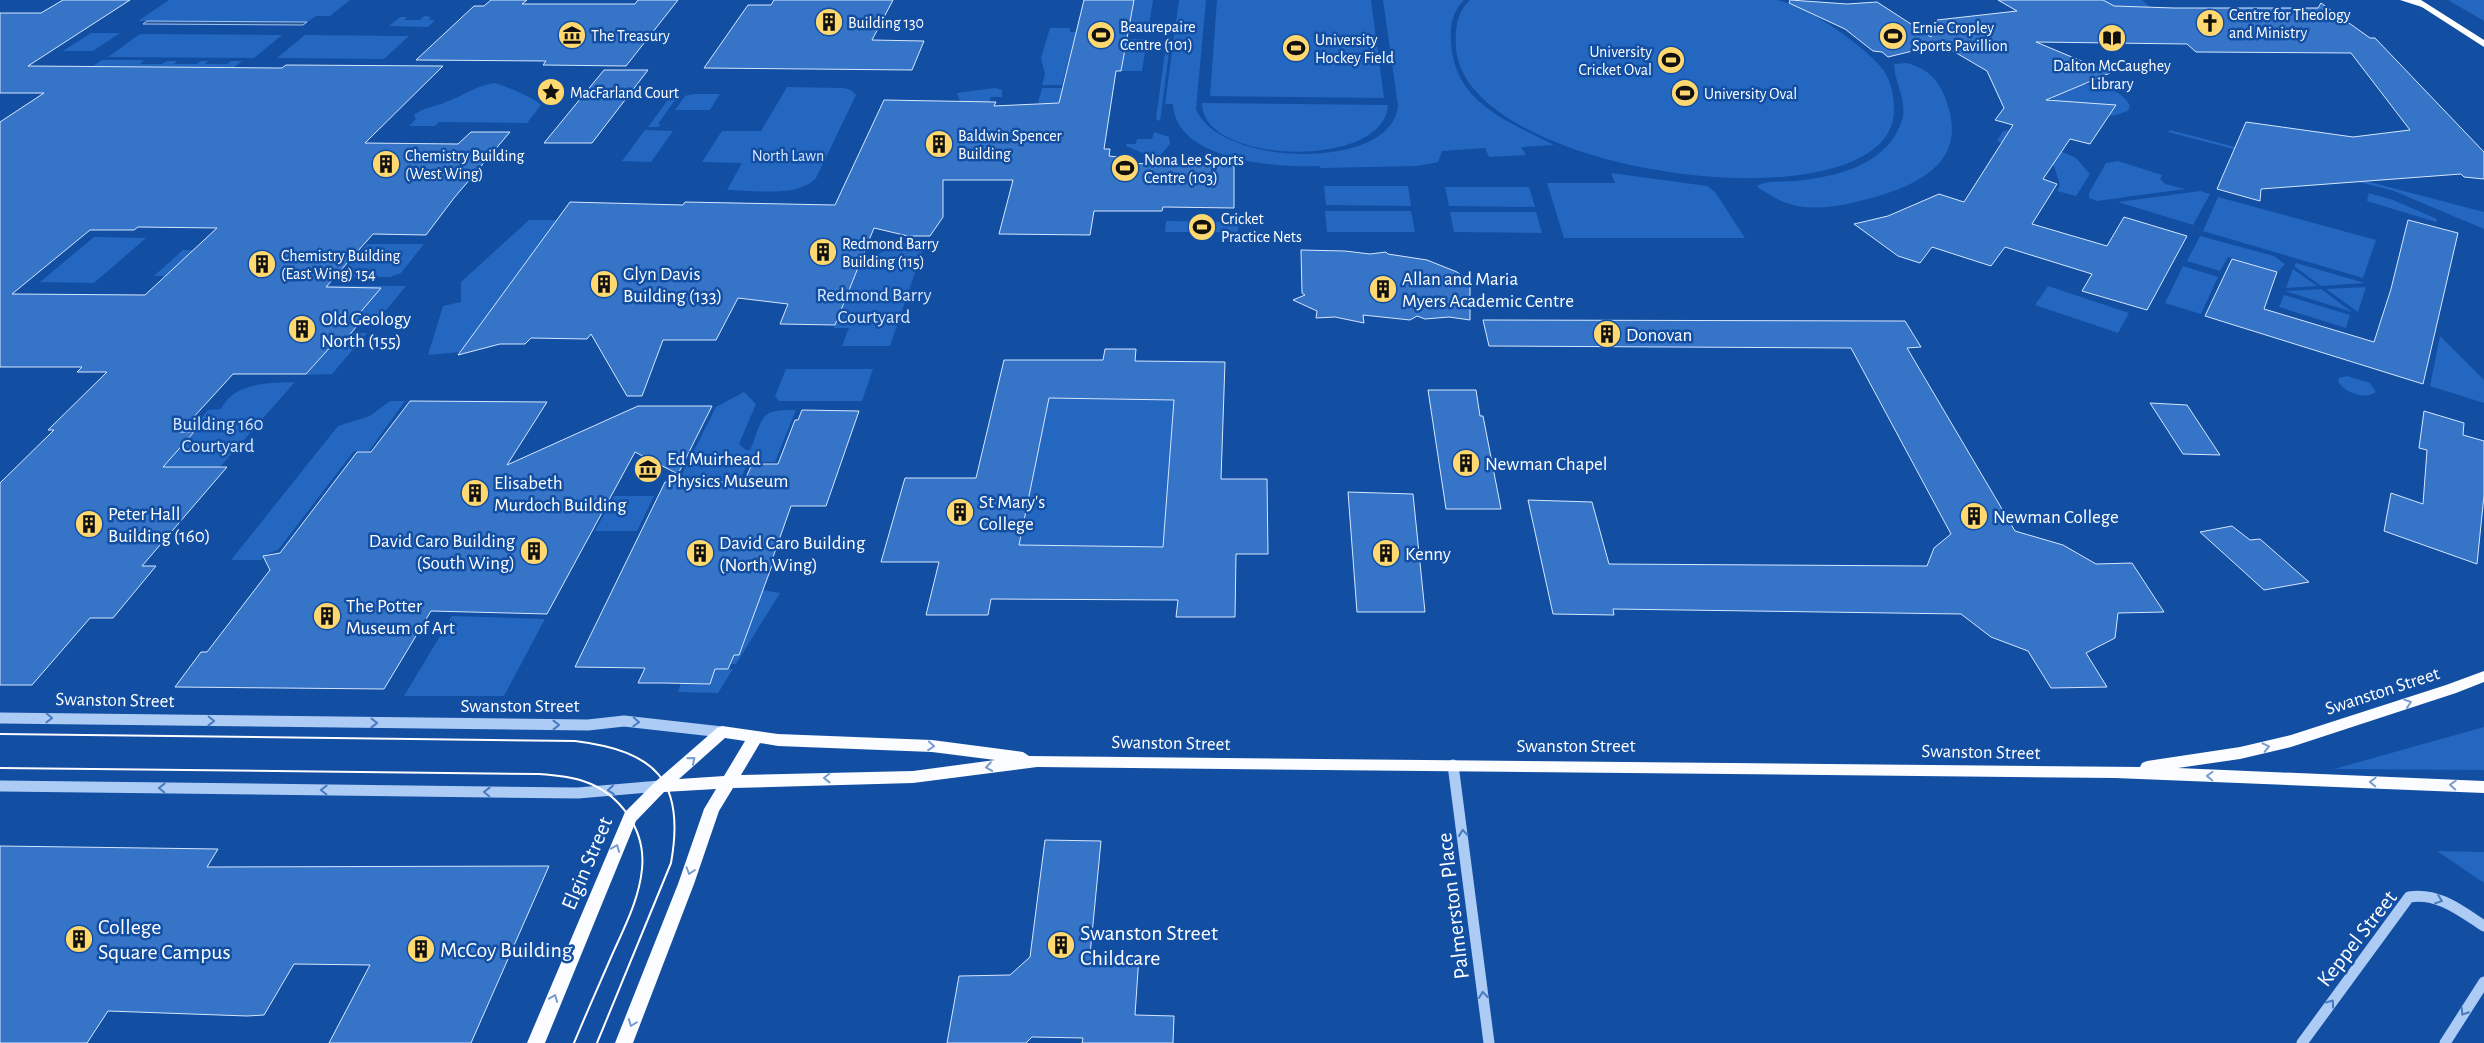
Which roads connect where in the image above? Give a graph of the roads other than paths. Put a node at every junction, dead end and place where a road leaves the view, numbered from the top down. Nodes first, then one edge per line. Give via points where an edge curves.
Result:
1 (2404, 0) edge
2 (2415, 0) edge
3 (2425, 6) junction
4 (2484, 44) edge
5 (2484, 676) edge
6 (0, 718) edge
7 (722, 732) junction
8 (755, 738) junction
9 (1038, 761) junction
10 (1453, 765) junction
11 (2115, 772) junction
12 (727, 782) junction
13 (0, 786) edge
14 (660, 786) junction
15 (2484, 787) edge
16 (2484, 926) edge
17 (2484, 982) edge
18 (2306, 1042) edge
19 (536, 1043) edge
20 (624, 1043) edge
21 (1489, 1043) edge
22 (2445, 1043) edge

1 - 3 main road
2 - 3 highway
3 - 4 highway
11 -> 5 main road, Swanston Street via 2240,753 2291,741
6 -> 7 street, Swanston Street via 579,725 624,721
7 - 8 main road, Swanston Street
14 -> 7 main road, Elgin Street via 696,758
8 -> 9 main road, Swanston Street via 932,746
8 - 12 main road
9 - 10 main road, Swanston Street
9 -> 12 main road, Swanston Street via 913,777
10 - 11 main road, Swanston Street
21 -> 10 street, Palmerston Place
15 -> 11 main road, Swanston Street
12 - 14 main road, Swanston Street
12 -> 20 main road via 706,825
14 -> 13 street, Swanston Street via 578,793
19 -> 14 main road, Elgin Street via 625,827 640,805
18 -> 16 street, Keppel Street via 2409,897 2428,896 2441,900
17 -> 22 street

